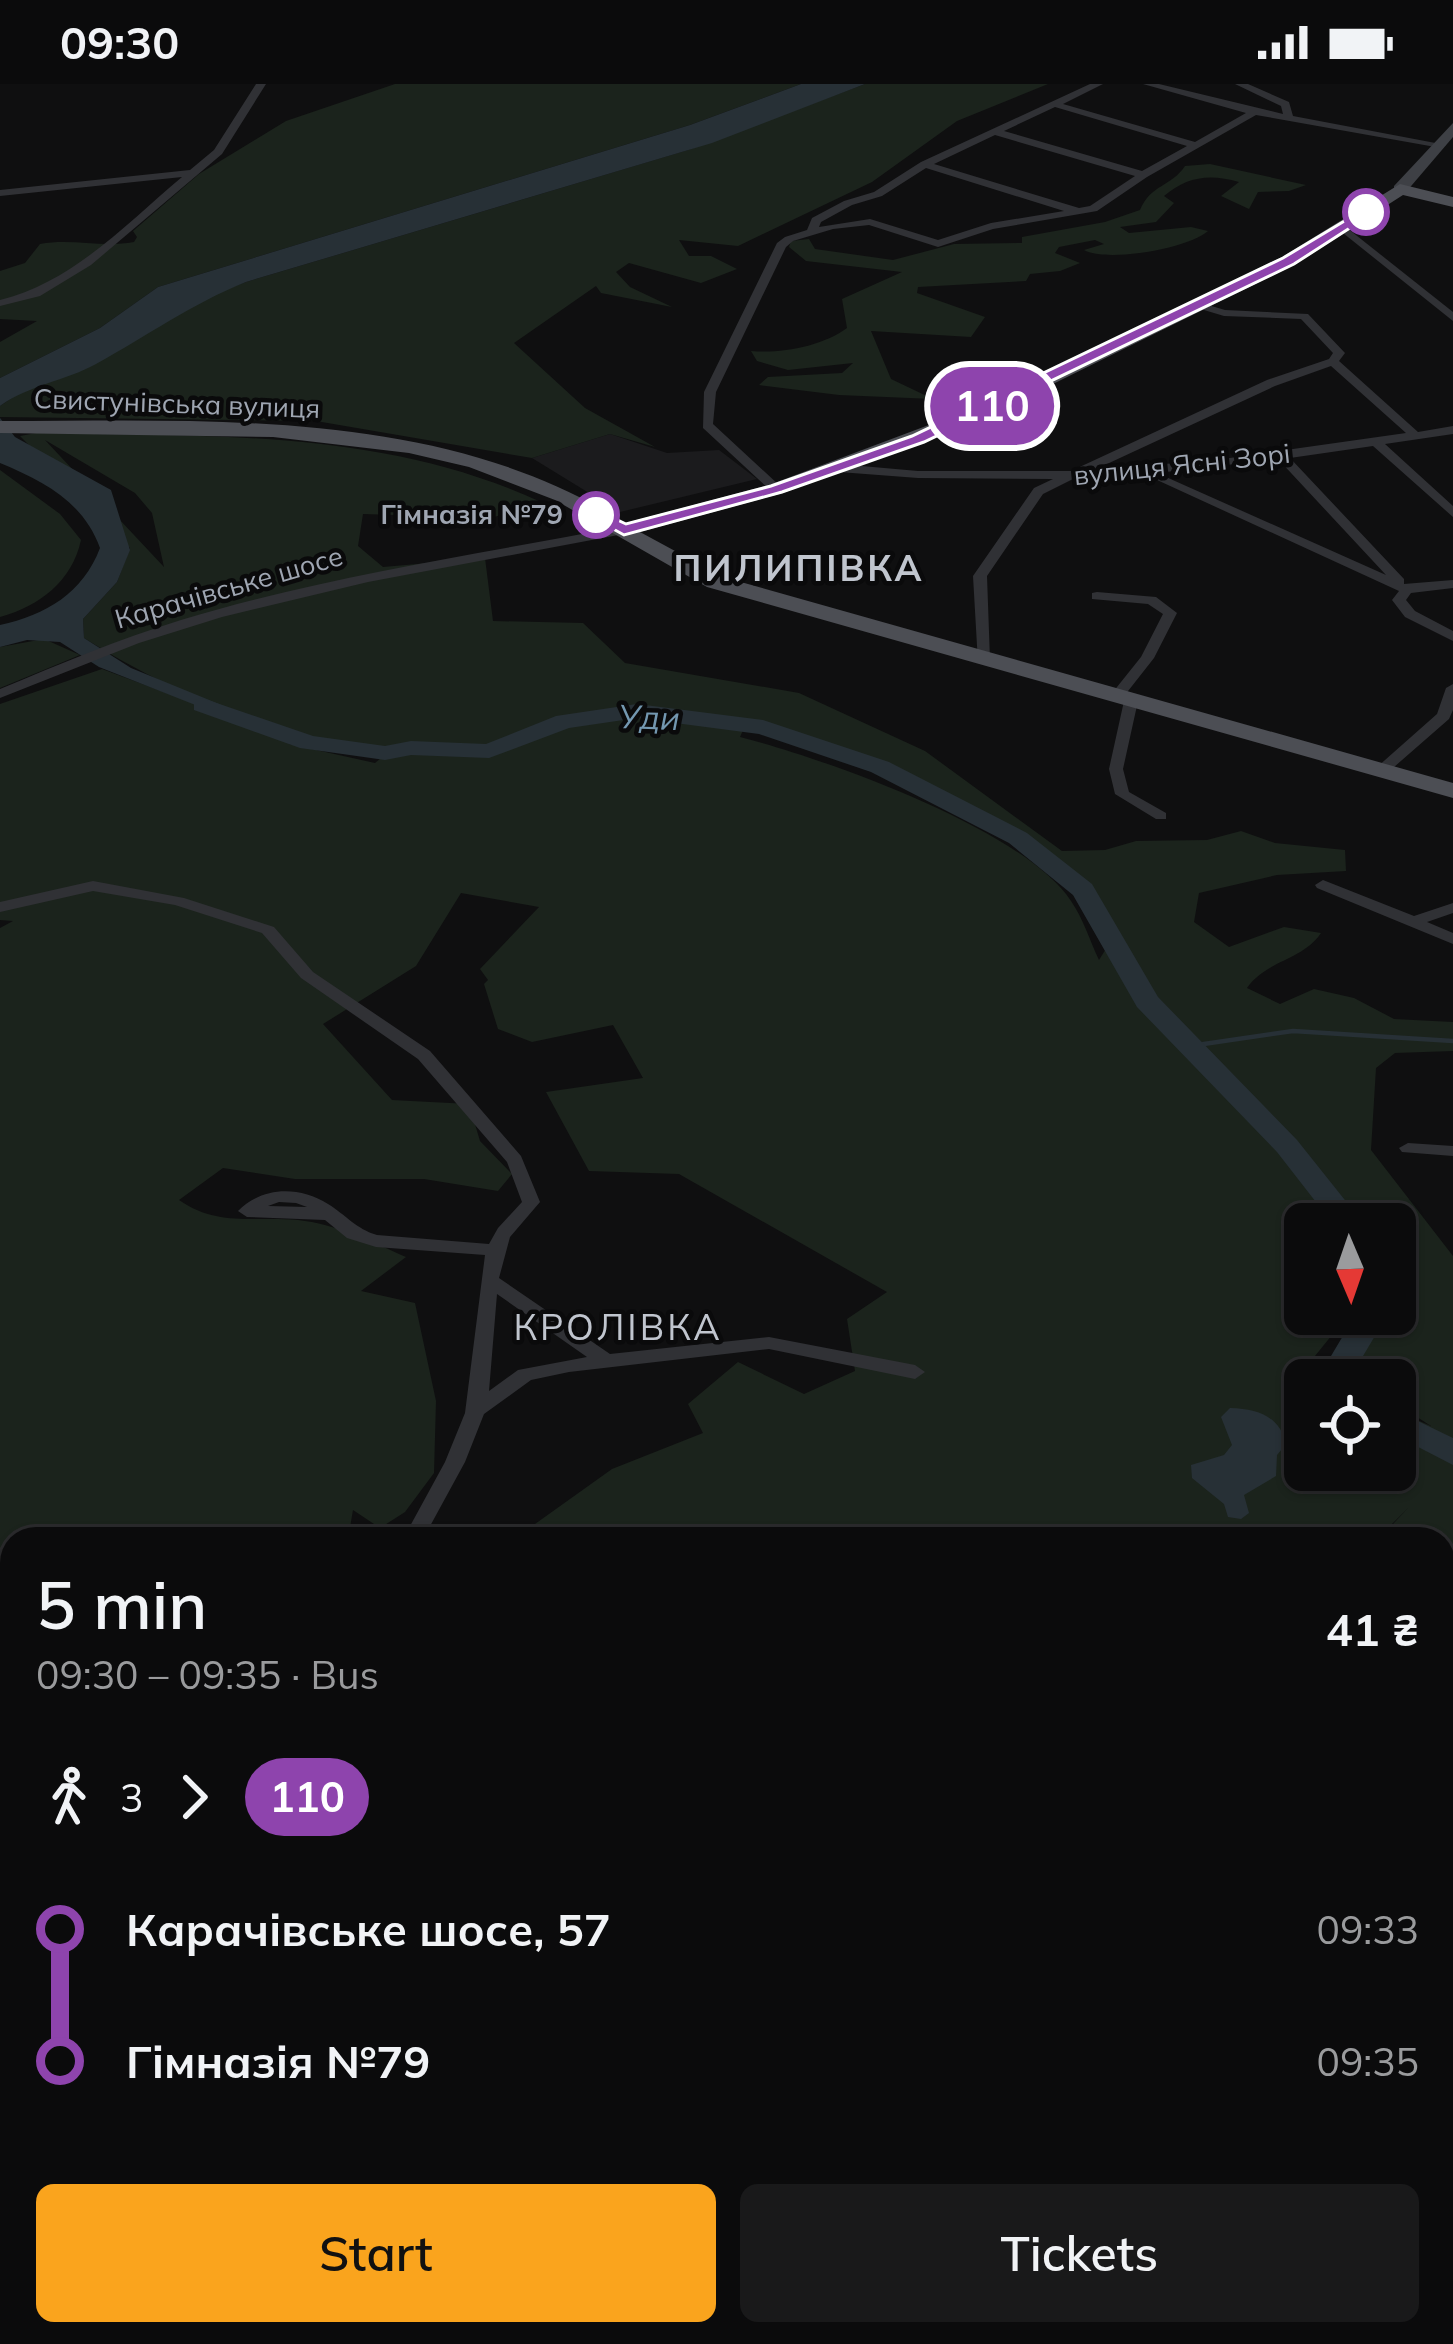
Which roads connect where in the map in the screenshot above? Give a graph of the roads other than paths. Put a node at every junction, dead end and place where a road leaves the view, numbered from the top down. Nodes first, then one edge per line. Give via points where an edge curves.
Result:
1 (261, 84) edge
2 (1098, 84) edge
3 (1148, 84) edge
4 (1240, 84) edge
5 (1054, 104) junction
6 (1255, 112) junction
7 (1289, 118) junction
8 (1453, 128) edge
9 (994, 132) junction
10 (1198, 146) junction
11 (1443, 151) edge
12 (925, 164) junction
13 (190, 173) junction
14 (1143, 175) junction
15 (1400, 189) junction
16 (0, 193) edge
17 (1453, 202) edge
18 (1081, 212) junction
19 (1342, 227) junction
20 (812, 230) junction
21 (0, 303) edge
22 (1198, 305) junction
23 (1453, 318) edge
24 (1334, 361) junction
25 (0, 427) edge
26 (1453, 430) edge
27 (1417, 436) junction
28 (1376, 442) junction
29 (1281, 455) junction
30 (839, 468) junction
31 (1150, 473) junction
32 (1059, 478) junction
33 (776, 489) junction
34 (1453, 514) edge
35 (624, 530) junction
36 (1453, 584) edge
37 (1407, 590) junction
38 (1097, 596) dead end
39 (1453, 637) edge
40 (982, 660) junction
41 (1453, 688) edge
42 (0, 694) edge
43 (1123, 699) junction
44 (1381, 771) junction
45 (1453, 790) edge
46 (1161, 816) dead end
47 (1323, 885) dead end
48 (0, 907) edge
49 (1453, 908) edge
50 (1413, 921) junction
51 (1453, 939) edge
52 (1408, 1148) dead end
53 (1453, 1150) edge
54 (330, 1214) dead end
55 (496, 1250) junction
56 (490, 1281) junction
57 (608, 1362) junction
58 (915, 1372) dead end
59 (475, 1412) junction
60 (420, 1527) edge

1 - 13 street via 218,152
2 - 5 street
3 - 6 street
4 - 7 street via 1273,94
5 - 9 street
5 - 10 street
6 - 7 street
6 - 10 street
7 - 11 street
8 - 11 main road, Карачівське шосе
9 - 12 street
9 - 14 street
10 - 14 street
11 - 15 main road, Карачівське шосе
12 - 18 street
12 - 20 street via 816,220
13 - 16 street
13 - 21 street via 87,263 36,294
14 - 18 street
15 - 17 main road
15 - 19 main road, Карачівське шосе
18 - 20 street via 938,244 870,222
19 - 22 main road, Карачівське шосе
19 - 23 street
20 - 33 street via 781,244 710,392 707,425
22 - 24 street via 1298,313 1340,353
22 - 30 main road, Карачівське шосе via 981,412
24 - 27 street
24 - 32 street
25 - 35 main road, Свистунівська вулиця via 271,430 388,444 542,485
26 - 27 street, вулиця Ясні Зорі
27 - 28 street, вулиця Ясні Зорі
28 - 29 street, вулиця Ясні Зорі
28 - 34 street
29 - 31 street, вулиця Ясні Зорі
29 - 37 street
30 - 32 street, вулиця Ясні Зорі
30 - 33 main road, Карачівське шосе
31 - 32 street, вулиця Ясні Зорі
31 - 37 street
32 - 40 street via 1038,490 984,564
33 - 35 main road, Карачівське шосе
35 - 40 main road, Свистунівська вулиця via 676,567 715,582
35 - 42 street, Карачівське шосе via 336,584 135,640
36 - 37 street
37 - 39 street via 1399,600
38 - 43 street via 1151,600 1170,613
40 - 43 main road, Свистунівська вулиця
41 - 44 street via 1444,716
43 - 44 main road, Свистунівська вулиця
43 - 46 street via 1116,769 1122,794
44 - 45 main road, Свистунівська вулиця
47 - 50 street
48 - 55 street via 93,886 178,901 268,930 308,975 424,1055 514,1160 531,1202
49 - 50 street
50 - 51 street
52 - 53 street
54 - 55 street via 376,1241
55 - 56 street
56 - 57 street
56 - 59 street
57 - 58 street via 769,1343
57 - 59 street via 525,1375
59 - 60 street

